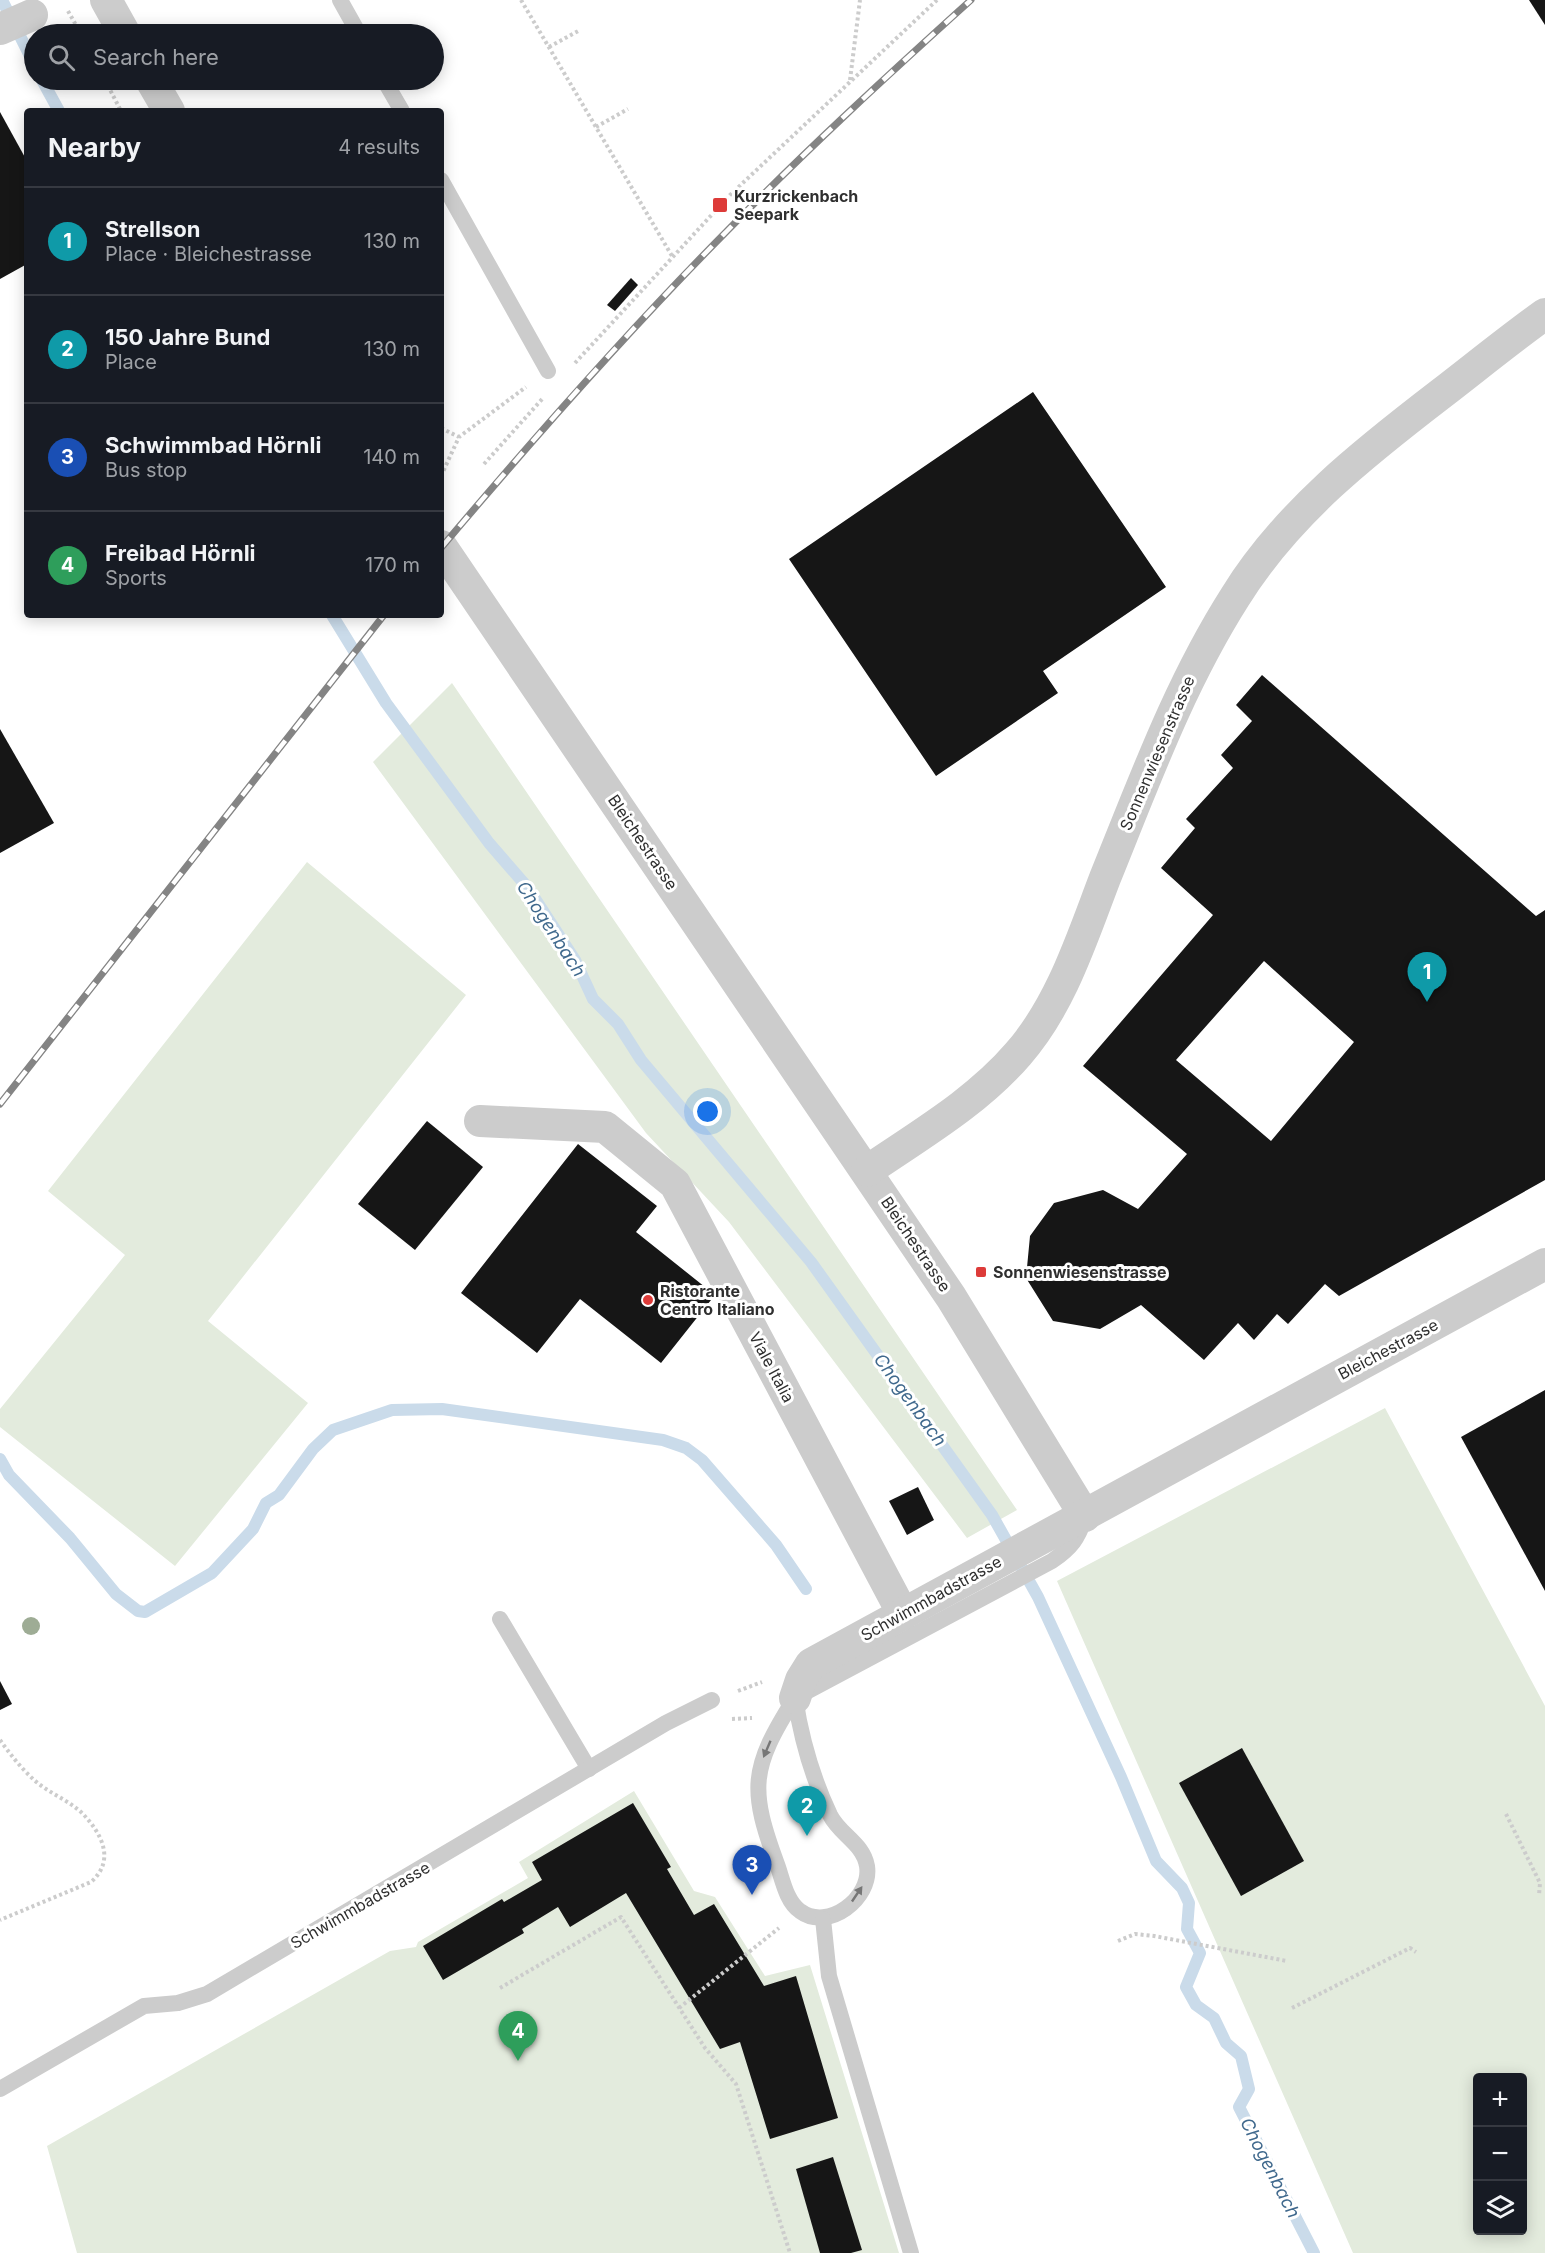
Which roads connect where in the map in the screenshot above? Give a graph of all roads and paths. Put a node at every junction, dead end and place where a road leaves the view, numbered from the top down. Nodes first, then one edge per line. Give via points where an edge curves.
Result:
1 (106, 0) edge
2 (340, 0) edge
3 (521, 0) edge
4 (860, 0) edge
5 (937, 0) edge
6 (67, 9) dead end
7 (32, 15) dead end
8 (75, 24) edge
9 (119, 24) edge
10 (353, 24) edge
11 (0, 29) edge
12 (580, 30) dead end
13 (549, 47) junction
14 (849, 80) junction
15 (110, 90) edge
16 (157, 90) edge
17 (390, 90) edge
18 (119, 108) edge
19 (167, 108) edge
20 (400, 108) edge
21 (628, 109) dead end
22 (596, 127) junction
23 (444, 185) edge
24 (672, 256) junction
25 (1545, 314) edge
26 (571, 367) dead end
27 (548, 371) joint
28 (548, 393) dead end
29 (444, 430) edge
30 (459, 437) junction
31 (484, 464) dead end
32 (444, 470) edge
33 (444, 550) edge
34 (480, 1121) dead end
35 (867, 1171) junction
36 (1545, 1264) edge
37 (1085, 1516) junction
38 (999, 1575) junction
39 (903, 1614) junction
40 (500, 1619) dead end
41 (795, 1698) junction
42 (712, 1700) dead end
43 (0, 1740) edge
44 (589, 1769) junction
45 (1506, 1814) dead end
46 (1539, 1895) dead end
47 (800, 1911) junction
48 (823, 1918) junction
49 (0, 1920) edge
50 (1118, 1941) dead end
51 (1416, 1952) dead end
52 (1287, 1961) dead end
53 (500, 1988) dead end
54 (680, 2008) junction
55 (1292, 2008) dead end
56 (0, 2089) edge
57 (790, 2253) edge
58 (911, 2253) edge

1 - 9 street
2 - 10 lane
3 - 13 path
4 - 14 path
5 - 14 path
6 - 8 path
7 - 11 street
12 - 13 path
13 - 22 path
14 - 24 path
15 - 18 path
16 - 19 street
17 - 20 lane
21 - 22 path
22 - 24 path
23 - 27 lane
24 - 26 path
25 - 35 street, Sonnenwiesenstrasse via 1393,430 1322,491 1272,544 1235,596 1172,711 1075,955 1046,1016 1018,1054 987,1084
27 - 30 path
28 - 31 path
29 - 30 path
30 - 32 path
33 - 35 street, Bleichestrasse
34 - 39 street, Viale Italia via 605,1127 675,1184
35 - 37 street, Bleichestrasse via 957,1306
36 - 37 street, Bleichestrasse
37 - 38 street, Schwimmbadstrasse via 1047,1549
38 - 39 street, Schwimmbadstrasse
38 - 41 lane
39 - 41 street, Schwimmbadstrasse via 811,1664
40 - 44 lane
41 -> 47 lane via 771,1739 757,1783 767,1838 792,1904
48 -> 41 lane via 850,1905 866,1880 867,1868 864,1854 830,1815 804,1741
42 - 44 lane, Schwimmbadstrasse
43 - 49 path via 34,1780 83,1814 106,1856 103,1871 91,1882
44 - 56 lane, Schwimmbadstrasse via 207,1994 178,2003 144,2006
45 - 46 path via 1540,1883
47 - 48 lane via 809,1917
47 - 54 path
48 - 58 lane via 829,1976
50 - 52 path via 1136,1934 1154,1936
51 - 55 path via 1410,1948
53 - 54 path via 621,1917
54 - 57 path via 705,2048 736,2084

